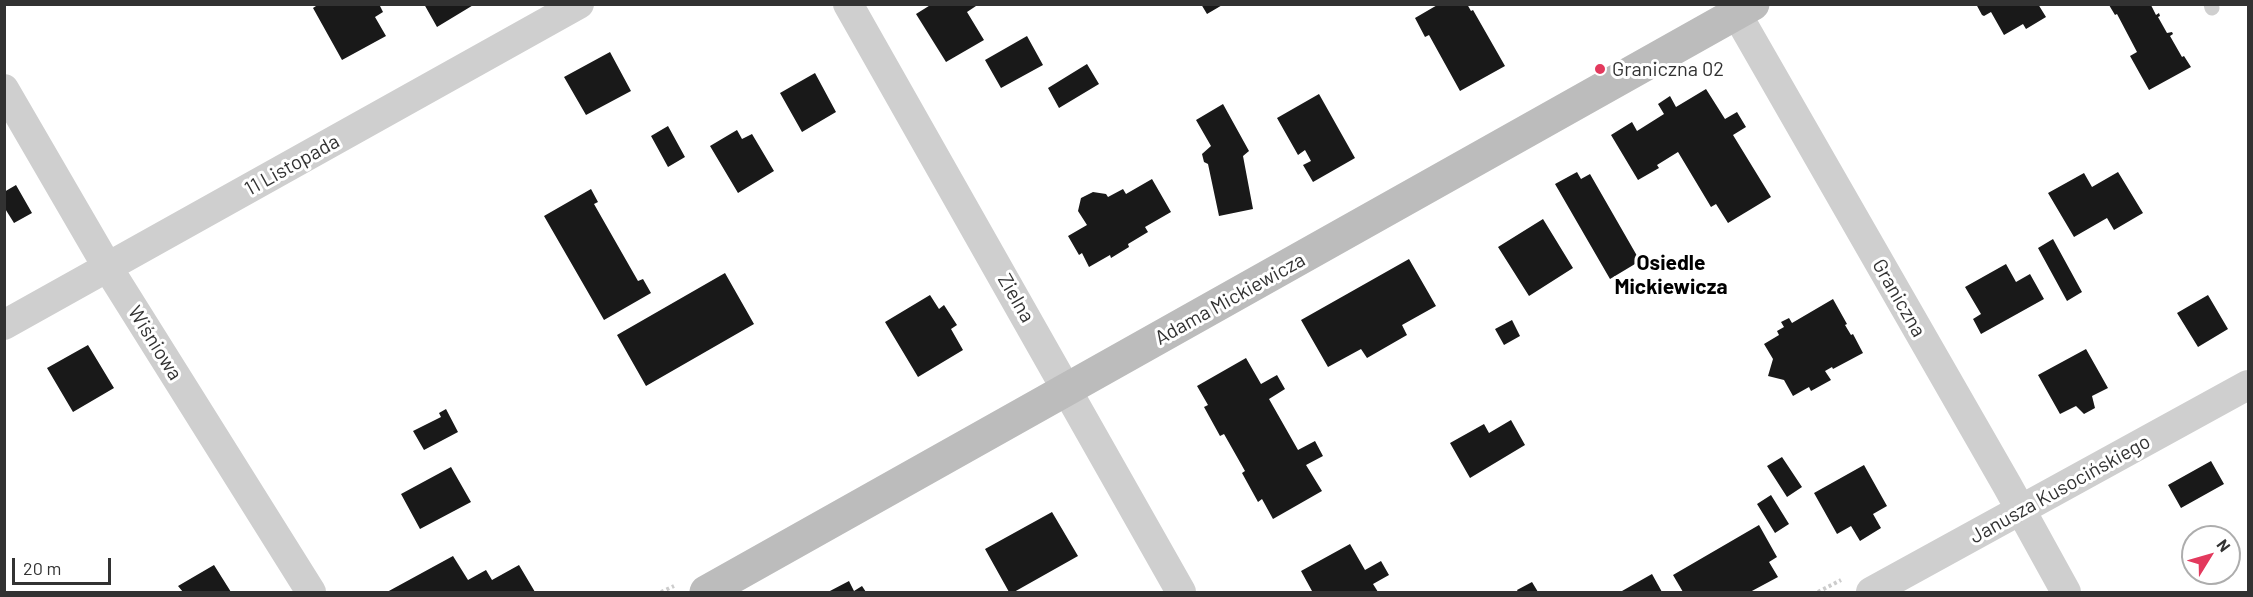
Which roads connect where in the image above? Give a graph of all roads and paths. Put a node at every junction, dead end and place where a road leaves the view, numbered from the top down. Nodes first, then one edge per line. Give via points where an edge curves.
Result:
1 (579, 4) edge
2 (848, 4) edge
3 (1740, 8) edge
4 (4, 89) edge
5 (108, 268) junction
6 (4, 326) edge
7 (2248, 386) edge
8 (1068, 390) junction
9 (2021, 511) junction
10 (310, 592) edge
11 (706, 592) edge
12 (1181, 592) edge
13 (1871, 592) edge
14 (2066, 592) edge

1 - 5 street, 11 Listopada
2 - 8 street, Zielna
3 - 8 street, Adama Mickiewicza
3 - 9 street, Graniczna
4 - 5 street, Wiśniowa
5 - 6 street, 11 Listopada
5 - 10 street, Wiśniowa
7 - 9 street, Janusza Kusocińskiego
8 - 11 street, Adama Mickiewicza
8 - 12 street, Zielna
9 - 13 street, Janusza Kusocińskiego
9 - 14 street, Graniczna

